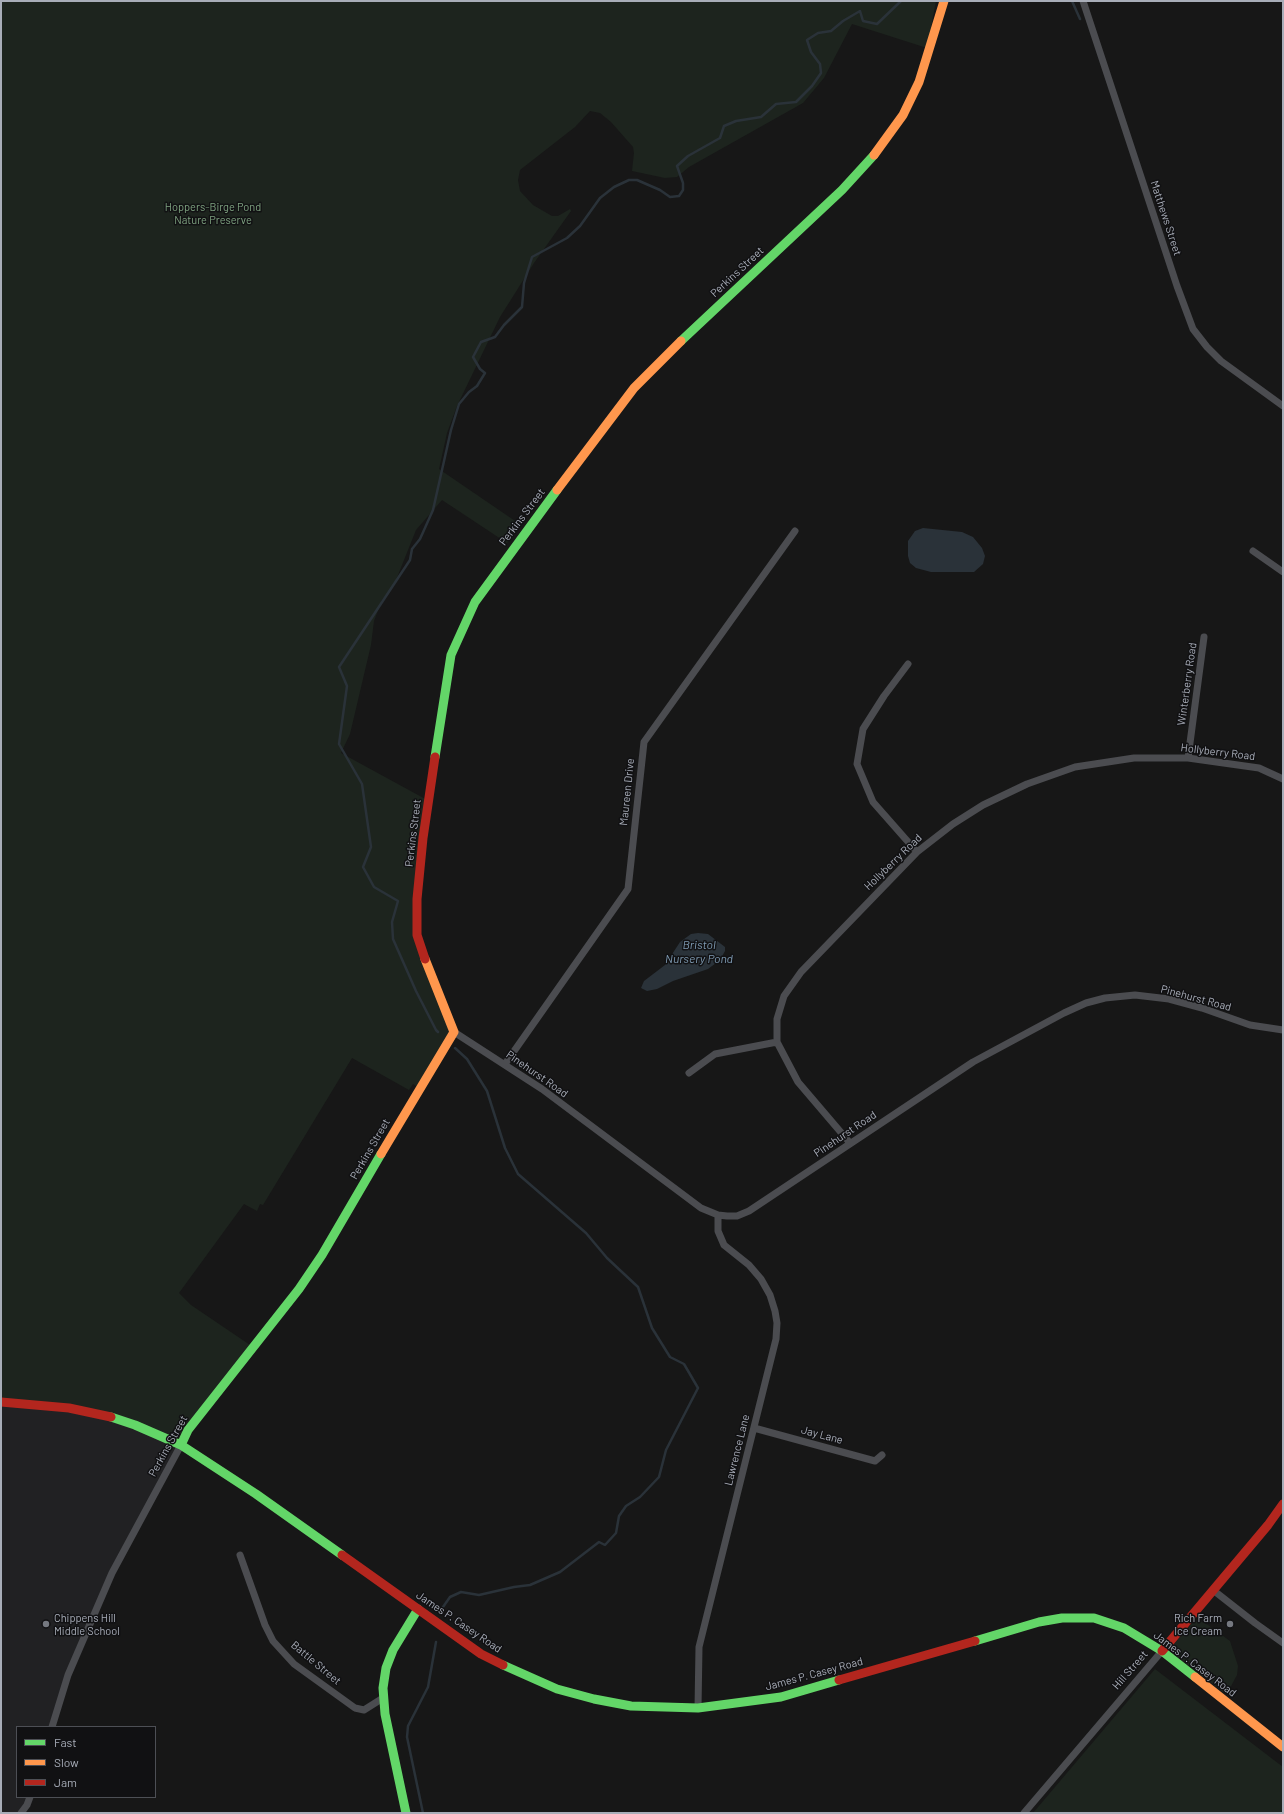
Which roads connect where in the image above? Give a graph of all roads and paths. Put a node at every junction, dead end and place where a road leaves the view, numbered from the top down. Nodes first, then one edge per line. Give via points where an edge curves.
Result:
1 (944, 1) edge
2 (1083, 1) edge
3 (1283, 406) edge
4 (795, 531) dead end
5 (1253, 550) dead end
6 (1283, 572) edge
7 (1204, 637) dead end
8 (908, 664) dead end
9 (1188, 758) junction
10 (1283, 779) edge
11 (917, 852) junction
12 (1283, 1030) edge
13 (454, 1032) junction
14 (777, 1042) junction
15 (505, 1064) junction
16 (689, 1073) dead end
17 (850, 1143) junction
18 (718, 1215) junction
19 (1, 1402) edge
20 (754, 1428) junction
21 (181, 1445) junction
22 (882, 1455) dead end
23 (1283, 1504) edge
24 (240, 1555) dead end
25 (1213, 1590) junction
26 (418, 1610) junction
27 (1283, 1643) edge
28 (1162, 1651) junction
29 (383, 1698) junction
30 (698, 1708) junction
31 (52, 1726) edge
32 (1283, 1747) edge
33 (30, 1798) edge
34 (21, 1813) edge
35 (406, 1813) edge
36 (1024, 1813) edge

1 - 13 street, Perkins Street via 919,82 903,115 881,148 816,215 634,388 475,602 451,655 423,838 417,899 417,935 427,967
2 - 3 street, Matthews Street via 1176,286 1193,329 1206,347 1221,361
4 - 15 street, Maureen Drive via 644,742 628,889
5 - 6 street
7 - 9 street, Winterberry Road
8 - 11 street via 864,729 857,764 873,802
9 - 10 street, Hollyberry Road via 1259,768
9 - 11 street, Hollyberry Road via 1134,758 1075,767 1028,784 983,806 953,824
11 - 14 street, Hollyberry Road via 801,972 784,996 777,1019
12 - 17 street, Pinehurst Road via 1250,1025 1169,999 1135,995 1105,998 1064,1013 973,1062
13 - 15 street, Pinehurst Road
13 - 21 street, Perkins Street via 322,1256 188,1430
14 - 16 street via 715,1054
14 - 17 street, Hollyberry Road via 798,1082
15 - 18 street, Pinehurst Road via 570,1109 701,1208
17 - 18 street, Pinehurst Road via 749,1211 737,1216
18 - 20 street, Lawrence Lane via 718,1231 724,1245 761,1279 775,1310 776,1339
19 - 21 street, James P. Casey Road via 62,1407 104,1415
20 - 22 street, Jay Lane via 875,1461
20 - 30 street, Lawrence Lane via 698,1647
21 - 26 street, James P. Casey Road via 256,1494
21 - 31 street, Perkins Street via 112,1573 68,1675
23 - 25 street, Hill Street
24 - 29 street, Battle Street via 265,1625 273,1641 294,1664 355,1708 364,1710
25 - 27 street
25 - 28 street, Hill Street
26 - 29 street via 389,1658
26 - 30 street, James P. Casey Road via 482,1654 558,1689 631,1706
28 - 30 street, James P. Casey Road via 1124,1628 1094,1618 1062,1618 988,1636 781,1697
28 - 32 street, James P. Casey Road
28 - 36 street, Hill Street
29 - 35 street
33 - 34 street

